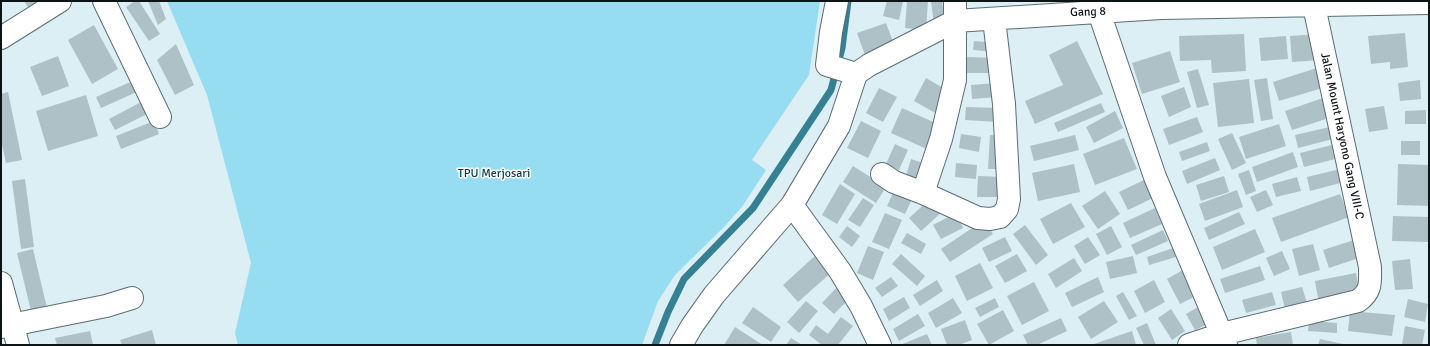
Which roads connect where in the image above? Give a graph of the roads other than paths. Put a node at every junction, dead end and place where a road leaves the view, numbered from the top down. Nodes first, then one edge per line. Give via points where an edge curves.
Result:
1 (60, 1) edge
2 (104, 1) edge
3 (837, 1) edge
4 (1369, 3) edge
5 (1429, 3) edge
6 (1161, 4) edge
7 (1314, 6) junction
8 (1037, 8) edge
9 (955, 11) edge
10 (1099, 12) junction
11 (994, 19) junction
12 (1, 38) edge
13 (852, 72) junction
14 (160, 117) dead end
15 (882, 174) dead end
16 (923, 193) junction
17 (792, 205) junction
18 (1, 283) edge
19 (132, 298) dead end
20 (7, 325) edge
21 (1224, 339) edge
22 (18, 345) edge
23 (681, 345) edge
24 (880, 345) edge
25 (1189, 345) edge

1 - 12 street
2 - 14 street
3 - 13 street via 827,65
4 - 5 street, Gang 8
4 - 7 street, Gang 8
6 - 7 street, Gang 8
6 - 10 street, Gang 8
7 - 21 street, Jalan Mount Haryono Gang VIII-C via 1370,267 1370,284 1367,295 1358,301
8 - 10 street, Gang 8
8 - 11 street, Gang 8
9 - 11 street, Gang 8
9 - 13 street, Gang 8 via 869,65
9 - 16 street via 956,80
10 - 21 street via 1155,177
11 - 16 street via 1004,104 1007,209 1000,217 978,218
13 - 17 street via 839,126
15 - 16 street via 894,182
17 - 23 street via 714,295
17 - 24 street via 840,271
18 - 20 street
19 - 20 street via 106,306
20 - 22 street
21 - 25 street

